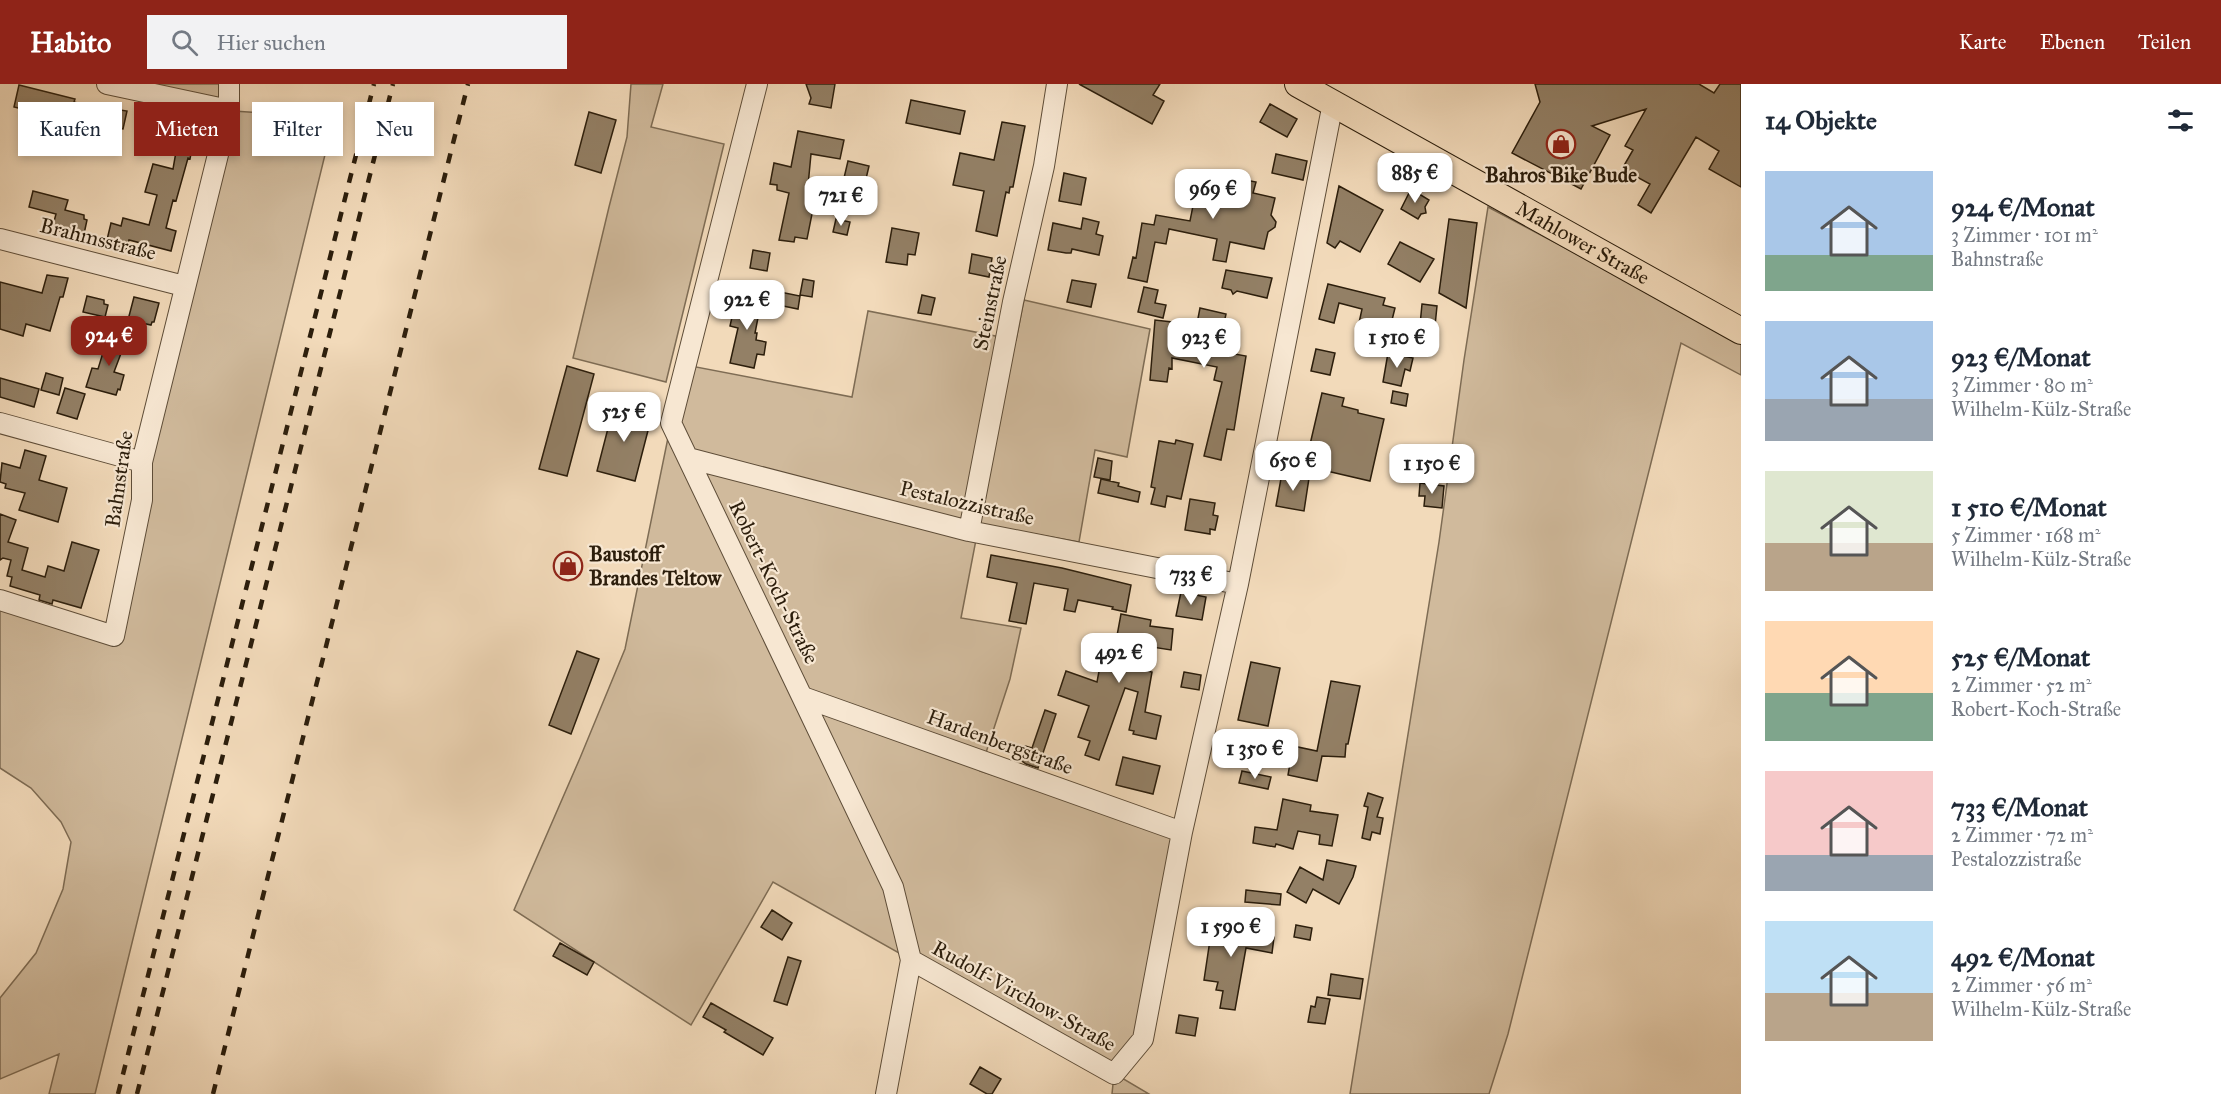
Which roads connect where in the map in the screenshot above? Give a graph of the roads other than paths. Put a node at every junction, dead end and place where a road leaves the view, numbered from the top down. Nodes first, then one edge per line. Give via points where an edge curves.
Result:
1 (107, 84) edge
2 (229, 84) edge
3 (757, 84) edge
4 (1057, 84) edge
5 (1298, 84) edge
6 (191, 102) edge
7 (228, 102) edge
8 (1333, 103) junction
9 (216, 156) edge
10 (0, 239) edge
11 (184, 286) junction
12 (1741, 331) edge
13 (0, 423) edge
14 (688, 458) junction
15 (142, 462) junction
16 (969, 531) junction
17 (1238, 584) junction
18 (0, 600) edge
19 (803, 697) junction
20 (1182, 832) junction
21 (911, 960) junction
22 (886, 1094) edge

1 - 6 street
2 - 7 street, Bahnstraße
3 - 14 street, Robert-Koch-Straße via 671,423
4 - 16 street, Steinstraße
5 - 8 main road, Mahlower Straße
8 - 12 main road, Mahlower Straße
8 - 17 street
9 - 11 street, Bahnstraße
10 - 11 street, Brahmsstraße
11 - 15 street, Bahnstraße
13 - 15 street
14 - 16 street, Pestalozzistraße
14 - 19 street, Robert-Koch-Straße
15 - 18 street, Bahnstraße via 142,500 114,636
16 - 17 street, Pestalozzistraße
17 - 20 street
19 - 20 street, Hardenbergstraße
19 - 21 street, Robert-Koch-Straße via 893,887
20 - 21 street, Rudolf-Virchow-Straße via 1143,1039 1114,1074
21 - 22 street, Robert-Koch-Straße

